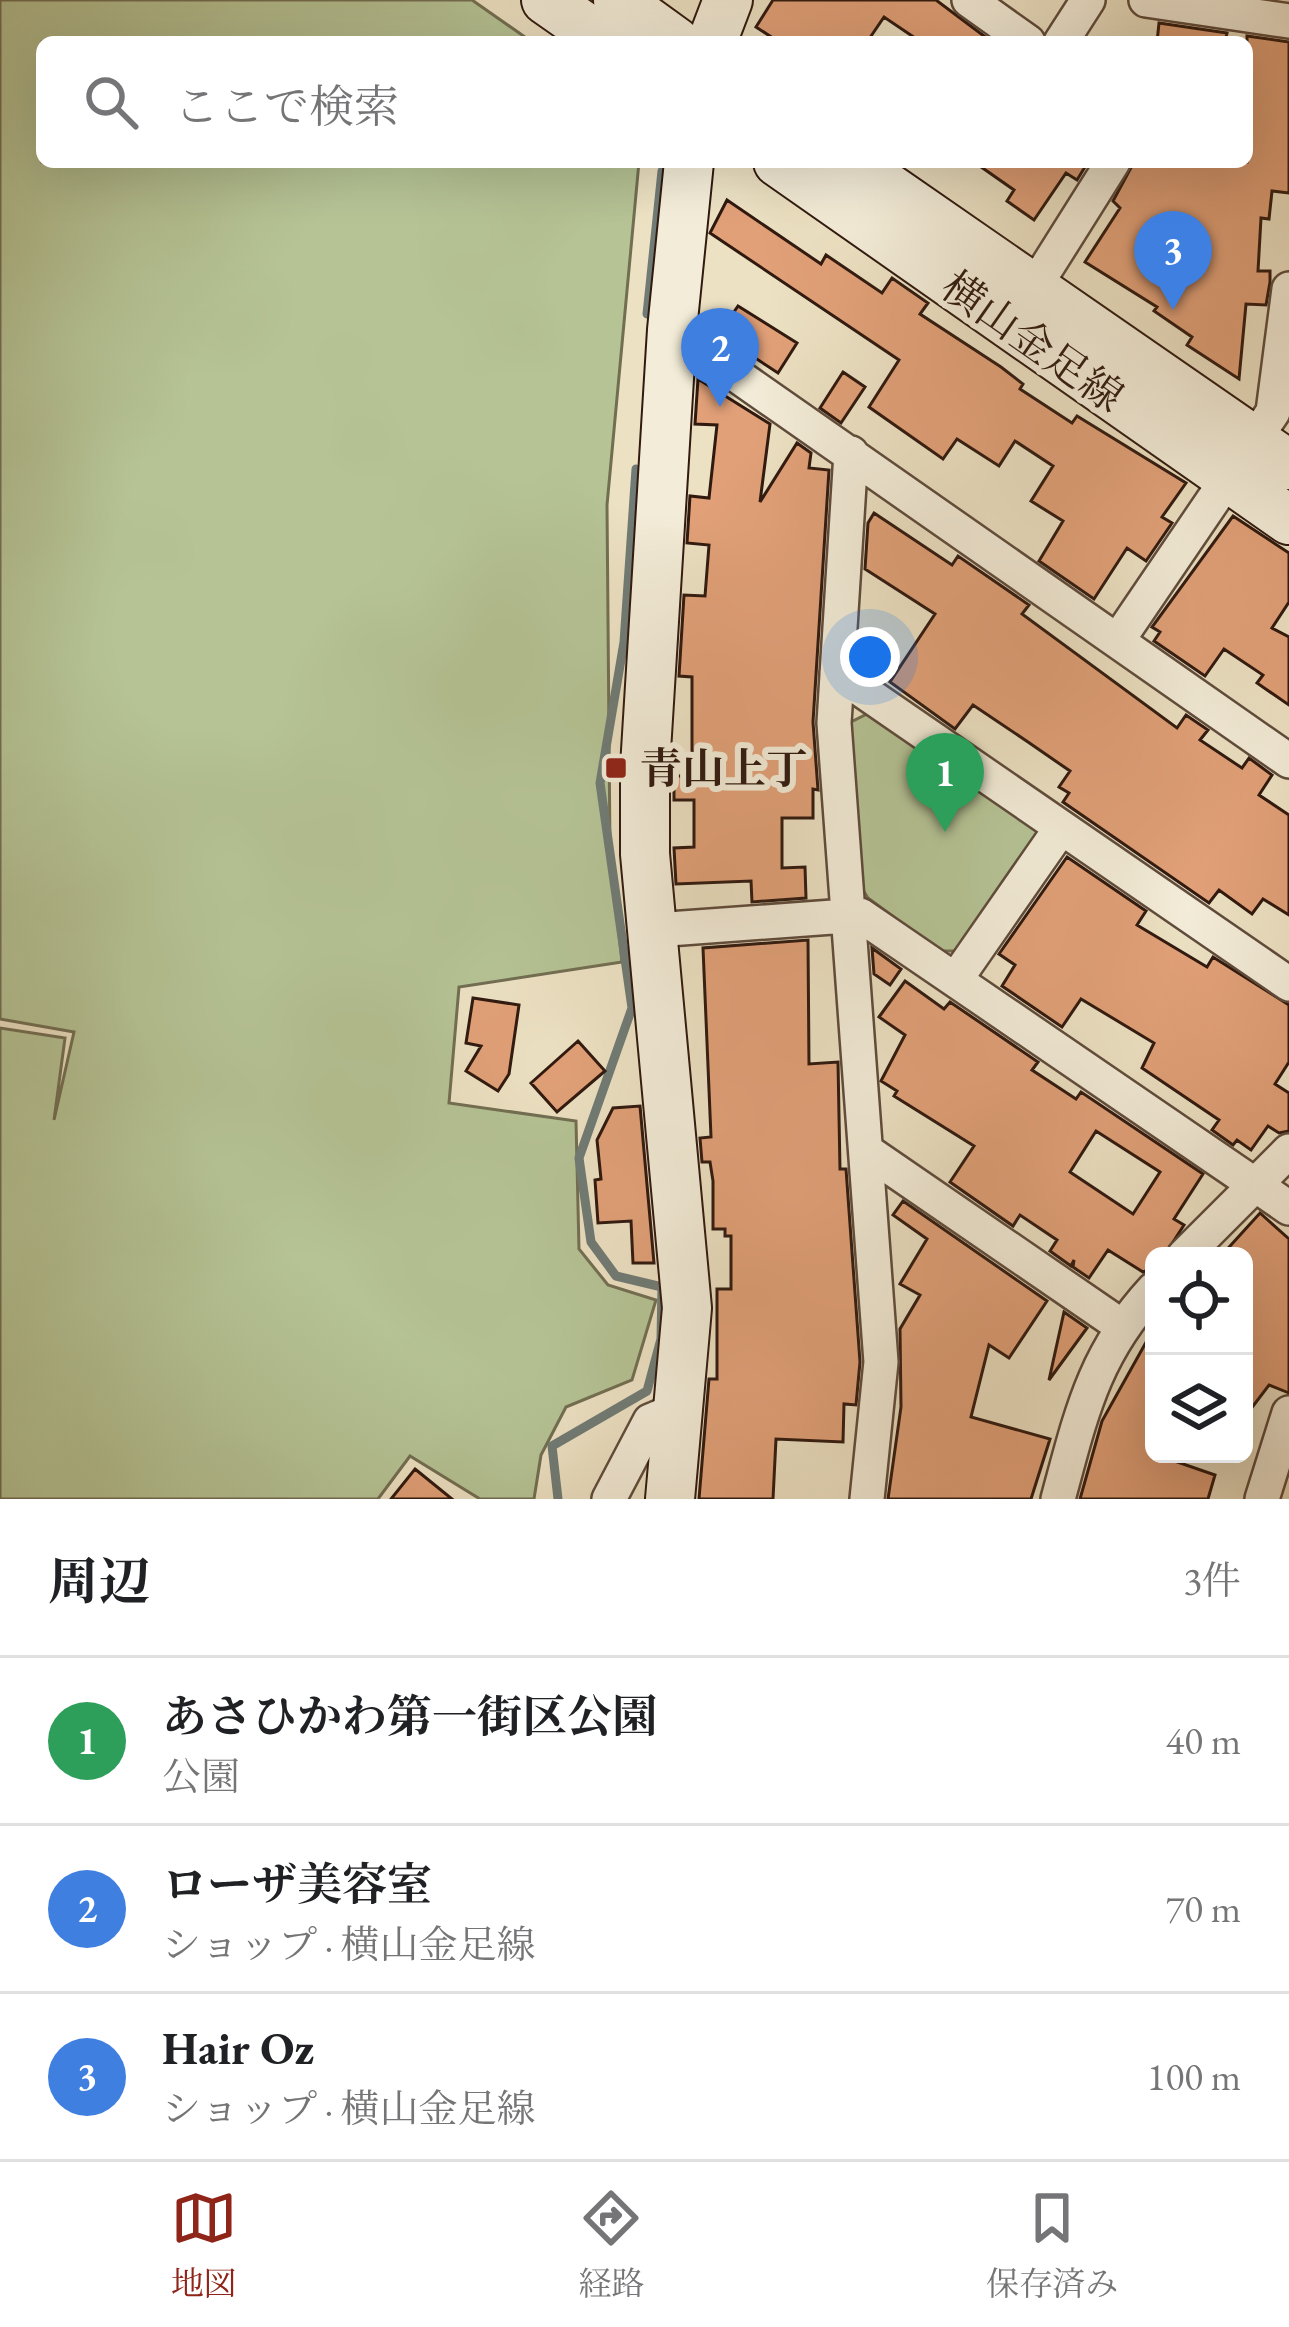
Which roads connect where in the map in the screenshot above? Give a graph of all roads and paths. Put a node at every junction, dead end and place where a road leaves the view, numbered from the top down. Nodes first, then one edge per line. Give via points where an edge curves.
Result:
1 (546, 0) edge
2 (618, 0) edge
3 (728, 0) edge
4 (969, 0) edge
5 (1088, 0) edge
6 (1146, 0) edge
7 (1289, 21) edge
8 (597, 36) edge
9 (668, 36) edge
10 (714, 36) edge
11 (1020, 36) edge
12 (1064, 36) edge
13 (688, 168) edge
14 (788, 168) edge
15 (860, 168) edge
16 (1109, 168) edge
17 (1035, 286) junction
18 (1289, 289) edge
19 (672, 330) junction
20 (851, 453) junction
21 (1258, 462) edge
22 (1289, 520) edge
23 (1118, 640) junction
24 (837, 673) junction
25 (1289, 761) edge
26 (1061, 828) junction
27 (845, 915) junction
28 (655, 930) junction
29 (956, 979) junction
30 (1289, 984) edge
31 (1289, 1151) edge
32 (868, 1152) junction
33 (1255, 1182) junction
34 (1289, 1208) edge
35 (1193, 1247) edge
36 (1145, 1299) edge
37 (1120, 1325) junction
38 (682, 1408) junction
39 (1289, 1413) edge
40 (609, 1499) edge
41 (670, 1499) edge
42 (867, 1499) edge
43 (1058, 1499) edge
44 (1262, 1499) edge

1 - 8 street
2 - 9 street
3 - 10 street
4 - 11 street
5 - 12 street
6 - 7 street
13 - 19 street
14 - 21 street, 横山金足線
15 - 17 street, 横山金足線
16 - 17 street
17 - 21 street, 横山金足線
18 - 21 street
19 - 20 street
19 - 28 street via 646,733 645,854
20 - 23 street
20 - 24 street
21 - 22 street, 横山金足線
21 - 23 street
23 - 25 street
24 - 26 street
24 - 27 street
26 - 29 street
26 - 30 street
27 - 28 street
27 - 29 street via 860,915
27 - 32 street
28 - 38 street via 687,1308
29 - 33 street
31 - 33 street
32 - 37 street
32 - 42 street via 880,1361
33 - 34 street
33 - 35 street
36 - 37 street
37 - 43 street via 1089,1382
38 - 40 street via 650,1421
38 - 41 street
39 - 44 street

